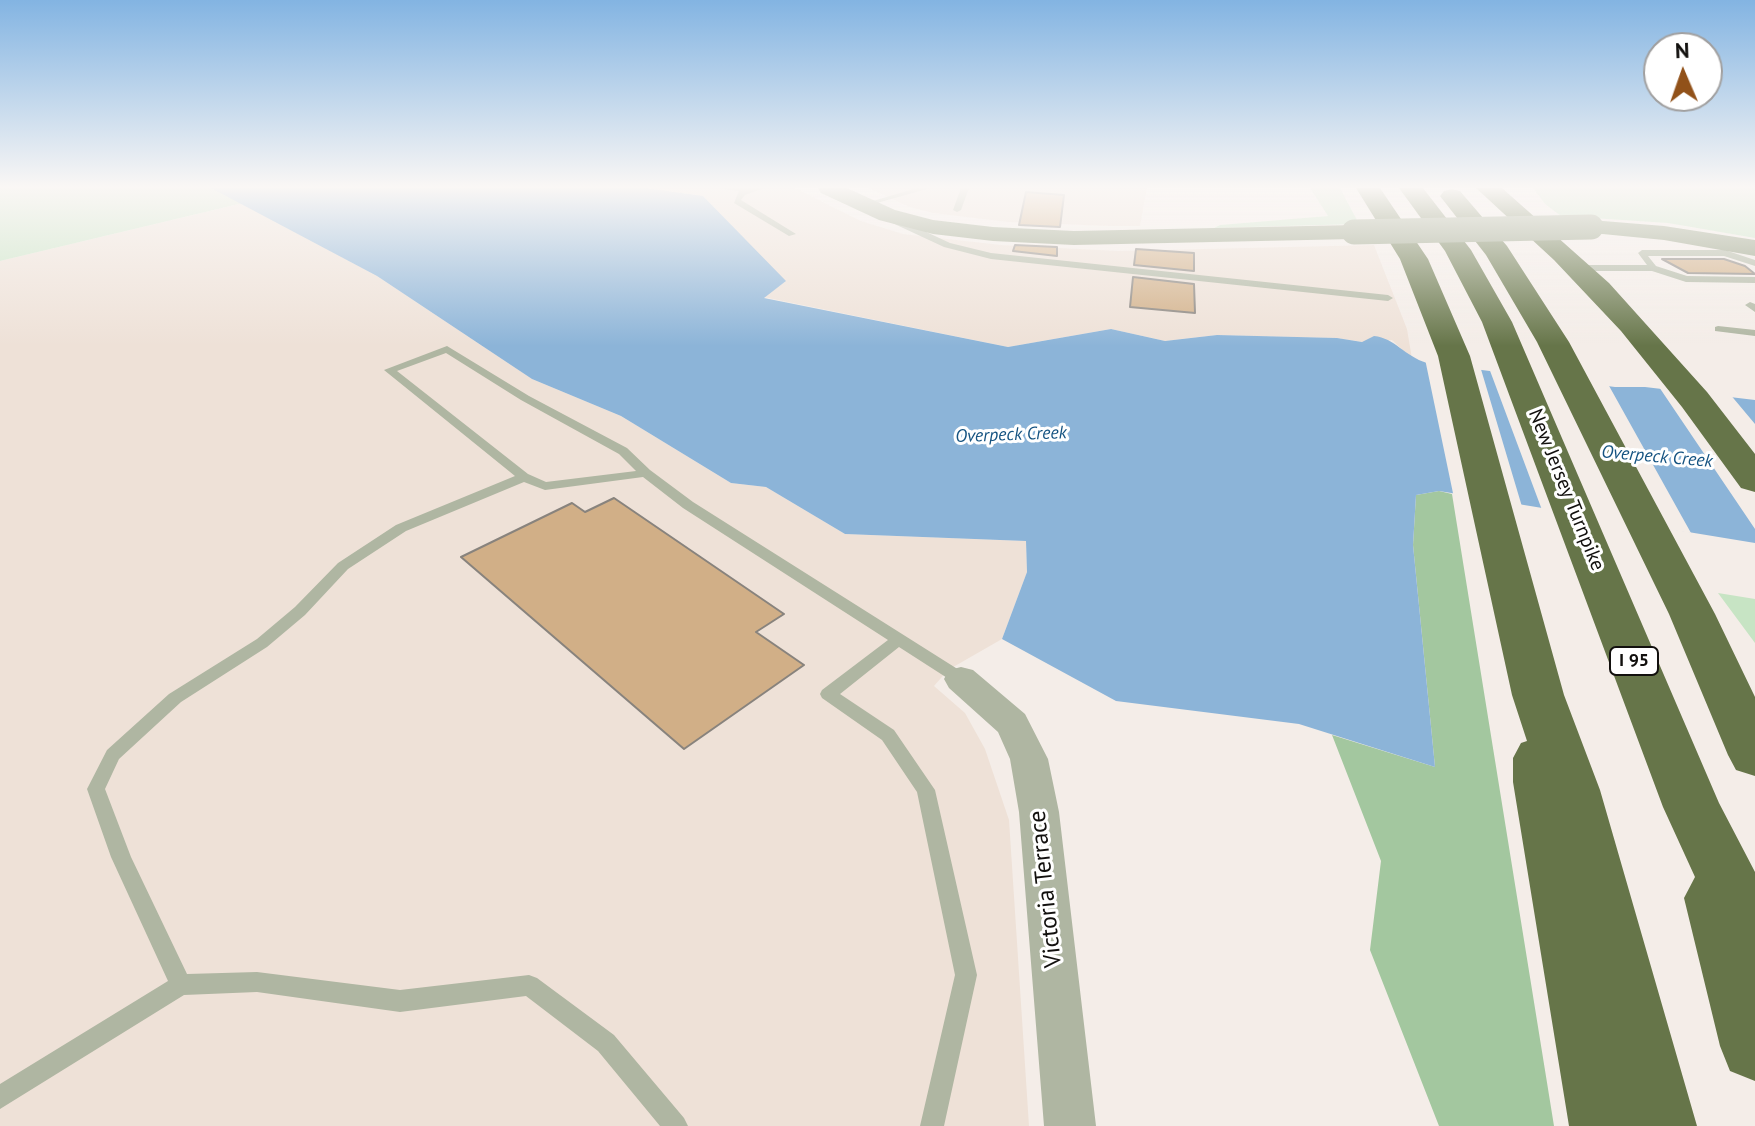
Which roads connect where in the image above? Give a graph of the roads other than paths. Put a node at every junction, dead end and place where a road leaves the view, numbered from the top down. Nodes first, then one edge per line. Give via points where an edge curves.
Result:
1 (938, 241) edge
2 (1402, 241) edge
3 (1452, 241) edge
4 (1489, 241) edge
5 (1548, 241) edge
6 (1711, 241) edge
7 (1755, 248) edge
8 (1755, 263) edge
9 (1579, 268) junction
10 (1653, 268) junction
11 (1755, 280) edge
12 (1388, 298) dead end
13 (1718, 329) dead end
14 (1755, 333) edge
15 (646, 473) junction
16 (524, 477) junction
17 (1755, 480) edge
18 (1692, 614) junction
19 (899, 639) junction
20 (961, 679) joint
21 (1538, 695) junction
22 (1755, 712) edge
23 (1755, 755) edge
24 (1692, 807) junction
25 (1755, 937) edge
26 (181, 985) junction
27 (1755, 1046) edge
28 (0, 1097) edge
29 (676, 1126) edge
30 (932, 1126) edge
31 (1070, 1126) edge
32 (1607, 1126) edge
33 (1659, 1126) edge

1 - 12 lane via 991,256
2 - 21 highway via 1454,356
3 - 24 highway, New Jersey Turnpike / I 95 via 1519,372
4 - 18 highway via 1572,379
5 - 9 highway
6 - 7 main road, bridge
8 - 10 lane via 1725,253 1642,253
9 - 10 lane
9 - 17 highway via 1684,383
10 - 11 lane via 1686,279
13 - 14 lane
15 - 16 lane via 545,486
15 - 16 lane via 623,451 447,349 389,370
15 - 19 lane
16 - 26 lane via 401,528 343,566 281,627 175,698 113,755 96,789 121,857
18 - 22 highway
18 - 23 highway
19 - 20 lane
19 - 30 lane via 828,694 888,735 926,790 966,975
20 - 31 street, Victoria Terrace via 1012,724 1029,759 1039,812
21 - 32 highway via 1541,782
21 - 33 highway via 1572,790
24 - 25 highway, I 95
24 - 27 highway, I 95
26 - 28 lane
26 - 29 lane via 257,982 400,1001 529,985 606,1043

